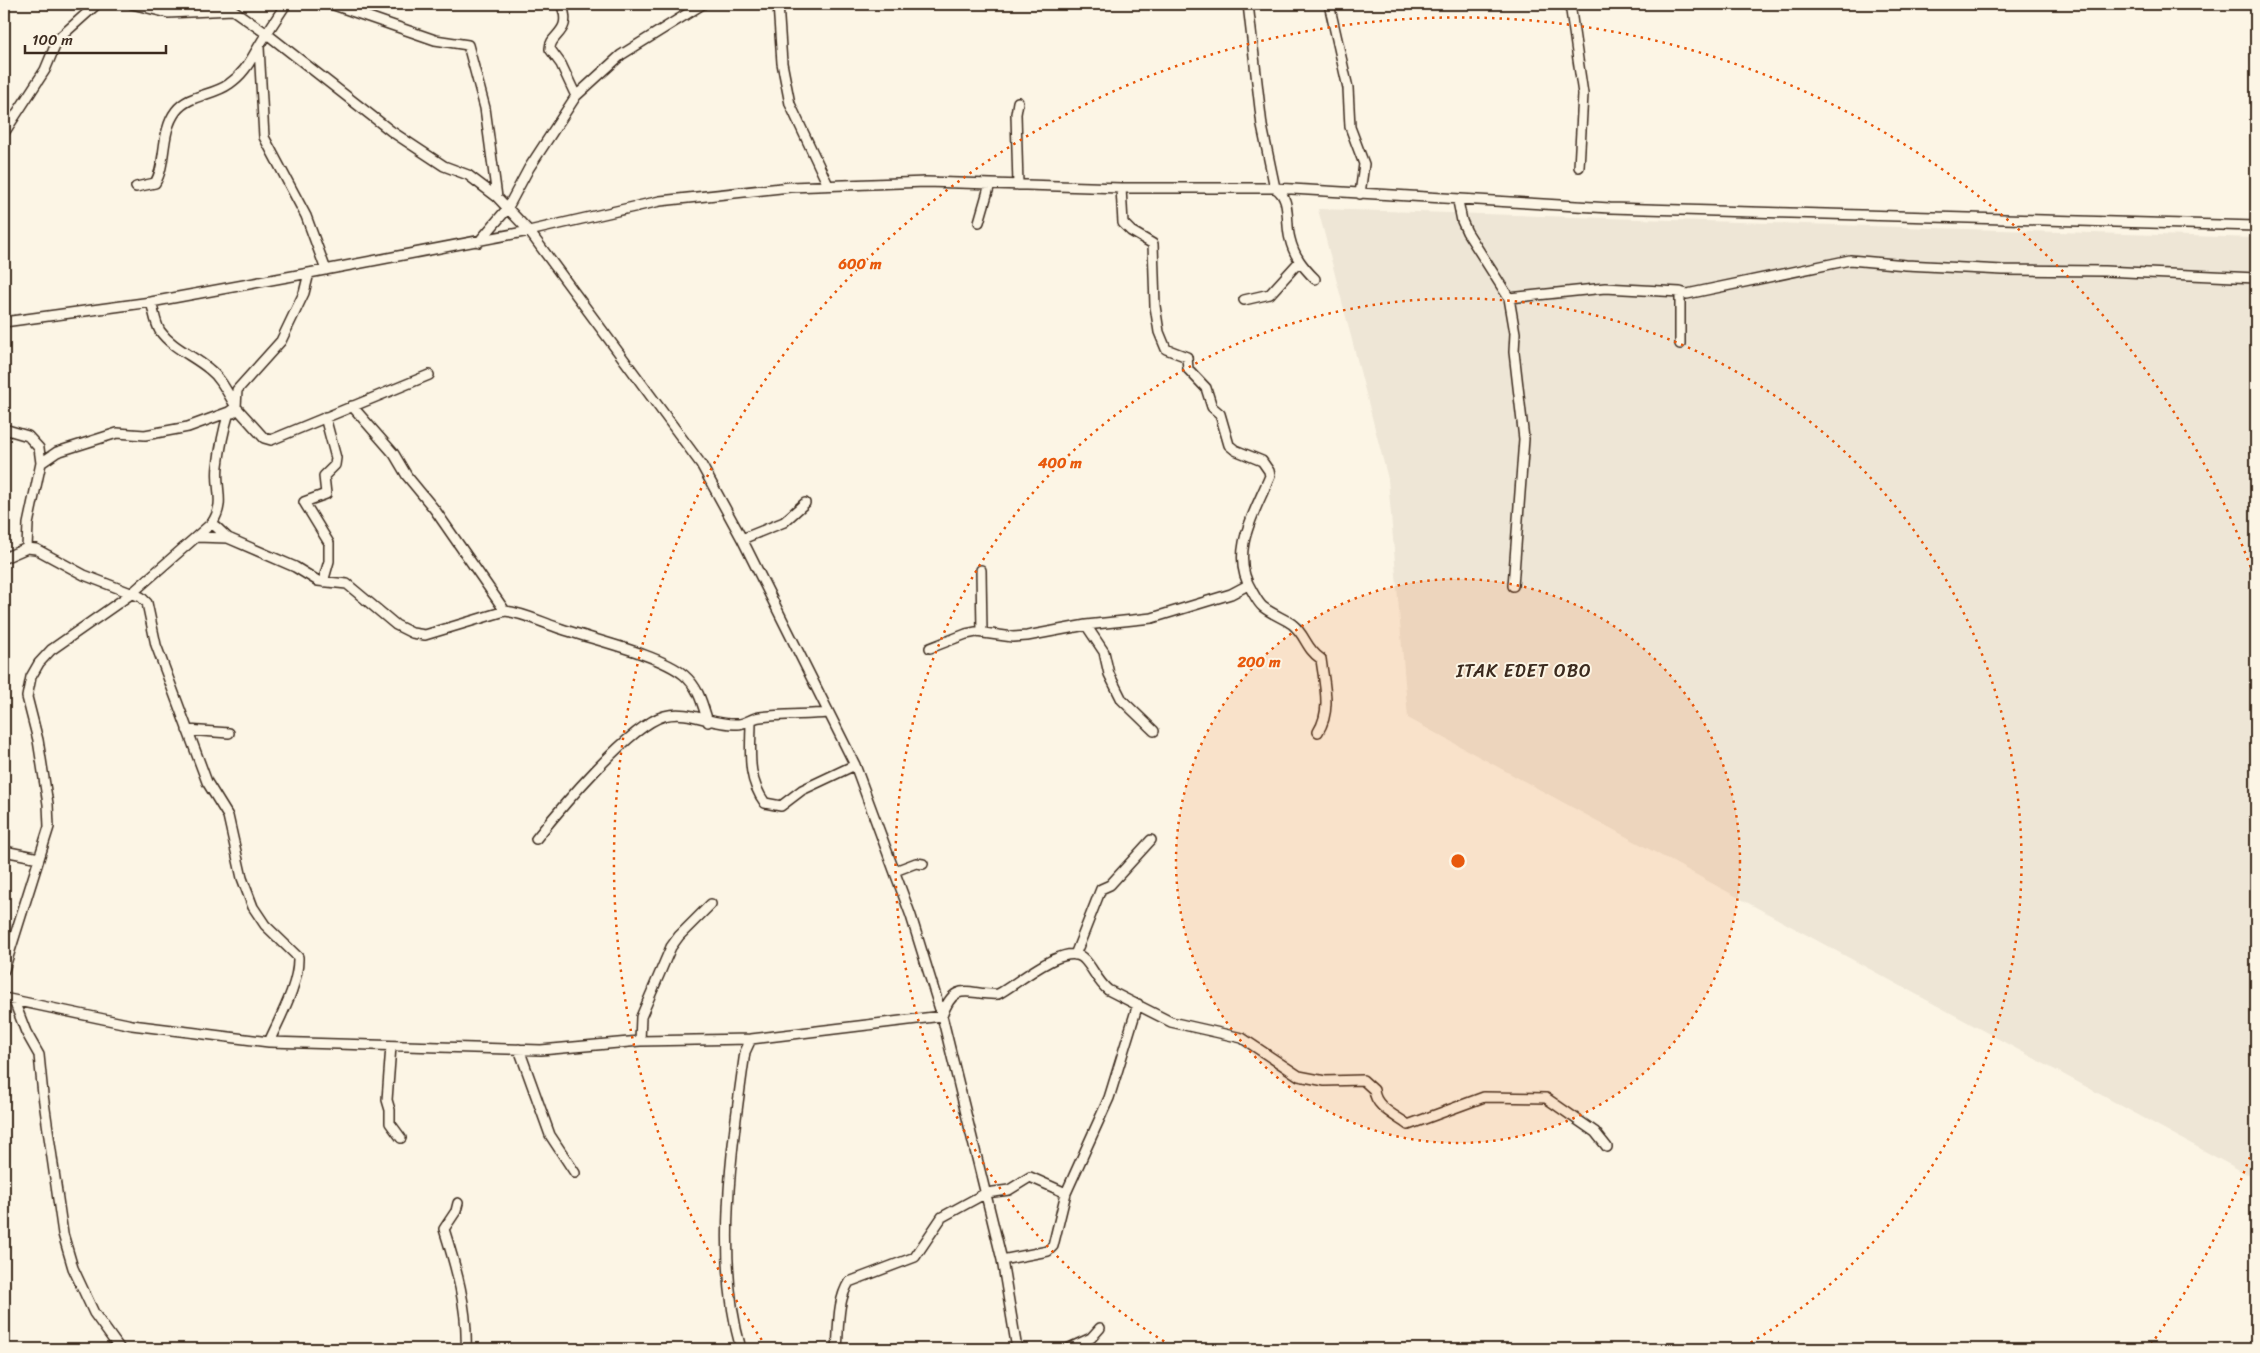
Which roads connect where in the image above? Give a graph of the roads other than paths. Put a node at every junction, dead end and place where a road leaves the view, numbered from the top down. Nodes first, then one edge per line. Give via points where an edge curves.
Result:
1 (97, 4) edge
2 (132, 4) edge
3 (286, 4) edge
4 (331, 4) edge
5 (561, 4) edge
6 (703, 4) edge
7 (778, 4) edge
8 (1248, 4) edge
9 (1329, 4) edge
10 (1570, 4) edge
11 (230, 7) edge
12 (689, 7) edge
13 (267, 34) junction
14 (258, 46) junction
15 (576, 96) junction
16 (1018, 102) dead end
17 (4, 133) edge
18 (1579, 167) dead end
19 (990, 184) junction
20 (1018, 185) junction
21 (828, 186) junction
22 (136, 187) dead end
23 (1121, 188) junction
24 (1275, 188) junction
25 (1360, 194) junction
26 (498, 197) junction
27 (1458, 201) junction
28 (507, 208) junction
29 (979, 222) dead end
30 (2256, 226) edge
31 (530, 231) junction
32 (479, 242) junction
33 (1300, 262) junction
34 (326, 270) junction
35 (309, 274) junction
36 (2256, 278) edge
37 (1315, 279) dead end
38 (1680, 292) junction
39 (1509, 298) junction
40 (1244, 300) dead end
41 (150, 302) junction
42 (4, 322) edge
43 (1680, 344) dead end
44 (428, 375) dead end
45 (352, 406) junction
46 (232, 409) junction
47 (325, 417) junction
48 (4, 429) edge
49 (44, 460) junction
50 (805, 503) dead end
51 (212, 523) junction
52 (196, 537) junction
53 (228, 538) junction
54 (742, 539) junction
55 (27, 548) junction
56 (4, 558) edge
57 (981, 570) dead end
58 (324, 582) junction
59 (1248, 585) junction
60 (1512, 586) dead end
61 (131, 594) junction
62 (505, 610) junction
63 (1086, 626) junction
64 (982, 632) junction
65 (930, 648) dead end
66 (828, 713) junction
67 (751, 720) junction
68 (708, 722) junction
69 (187, 730) junction
70 (1154, 731) dead end
71 (1318, 732) dead end
72 (230, 733) dead end
73 (855, 765) junction
74 (536, 839) dead end
75 (1152, 840) dead end
76 (4, 852) edge
77 (39, 858) junction
78 (923, 864) dead end
79 (895, 871) junction
80 (711, 904) dead end
81 (1075, 955) junction
82 (4, 970) edge
83 (4, 998) edge
84 (14, 1001) junction
85 (1138, 1004) junction
86 (942, 1016) junction
87 (751, 1039) junction
88 (640, 1041) junction
89 (269, 1042) junction
90 (391, 1046) junction
91 (518, 1049) junction
92 (401, 1138) dead end
93 (1607, 1147) dead end
94 (575, 1174) dead end
95 (986, 1193) junction
96 (1066, 1193) junction
97 (458, 1203) dead end
98 (1002, 1260) junction
99 (1100, 1328) dead end
100 (120, 1349) edge
101 (466, 1349) edge
102 (741, 1349) edge
103 (837, 1349) edge
104 (1017, 1349) edge
105 (1067, 1349) edge

1 - 17 street via 58,39 45,70
2 - 11 street via 168,12
3 - 13 street
4 - 26 street via 435,40 468,45 484,108
5 - 15 street via 565,23 550,49
6 - 12 street
7 - 21 street via 782,63 790,104
8 - 24 street via 1262,126
9 - 25 street via 1348,88 1350,127 1364,164
10 - 18 street via 1583,94
11 - 13 street
12 - 15 street via 621,55
13 - 14 street
13 - 26 street via 391,131 444,166 468,175
14 - 22 street via 249,66 232,83 196,97 178,109 172,116 162,149 159,177 155,184
14 - 34 street via 264,137 306,216
15 - 28 street via 528,168
16 - 20 street
19 - 20 street
19 - 21 street via 926,182
19 - 29 street
20 - 23 street
21 - 31 street via 660,201
23 - 24 street
23 - 59 street via 1123,223 1153,244 1155,306 1166,349 1187,357 1188,369 1206,388 1212,407 1220,414 1229,444 1262,461 1269,471 1270,476 1243,541 1241,552
24 - 25 street
24 - 33 street via 1285,198 1290,240
25 - 27 street
26 - 28 street
27 - 30 street
27 - 39 street via 1467,232
28 - 31 street
28 - 32 street
31 - 32 street
31 - 54 street via 702,464
32 - 34 street
33 - 37 street
33 - 40 street via 1270,294
34 - 35 street
35 - 41 street
35 - 46 street via 304,293 281,342 237,390
36 - 38 street via 2003,270 1850,260 1686,294
38 - 39 street via 1605,288
38 - 43 street
39 - 60 street via 1524,439
41 - 42 street
41 - 46 street via 159,329 183,352 218,377
44 - 45 street
45 - 47 street
45 - 62 street via 394,454
46 - 47 street via 244,416 267,440
46 - 49 street via 188,427 145,435 117,434 57,452
46 - 51 street via 218,467 221,502
47 - 58 street via 336,458 324,476 326,494 304,502 329,543
48 - 49 street via 28,436
49 - 55 street via 28,524
50 - 54 street via 784,522
51 - 52 street
51 - 53 street
52 - 53 street
52 - 61 street
53 - 58 street
54 - 66 street
55 - 56 street
55 - 61 street via 36,549 84,575
57 - 64 street
58 - 62 street via 347,584 396,625 425,635
59 - 63 street via 1231,594 1152,618
59 - 71 street via 1263,606 1293,625 1310,651 1321,659 1327,710
61 - 69 street via 147,603 156,645
61 - 77 street via 51,650 31,677 27,697 38,740 48,804 49,827
62 - 68 street via 667,663 700,693
63 - 64 street via 1013,637
63 - 70 street via 1104,652 1122,700
64 - 65 street via 966,634
66 - 67 street
66 - 73 street
67 - 68 street via 739,725
67 - 73 street via 751,777 766,803 781,806 802,790
68 - 74 street via 695,715 678,713 644,726 562,807
69 - 72 street
69 - 89 street via 207,782 228,816 242,878 253,907 265,925 298,957 294,980
73 - 79 street
75 - 81 street via 1110,885 1101,889
76 - 77 street
77 - 82 street
78 - 79 street via 916,863
79 - 86 street
80 - 88 street via 671,947 641,1016
81 - 85 street via 1083,957 1108,990
81 - 86 street via 1058,958 998,994 956,993 950,998
83 - 84 street
84 - 89 street via 132,1025
84 - 100 street via 39,1056 63,1234 73,1268 94,1313
85 - 93 street via 1171,1022 1242,1038 1299,1076 1325,1081 1363,1080 1374,1090 1374,1097 1382,1106 1408,1125 1484,1097 1546,1098 1595,1132
85 - 96 street via 1109,1098
86 - 87 street
86 - 95 street
87 - 88 street
87 - 102 street via 745,1052 730,1174 730,1298
88 - 91 street via 541,1050
89 - 90 street
90 - 91 street
90 - 92 street via 387,1100 391,1125
91 - 94 street via 550,1135
95 - 96 street via 1009,1190 1030,1177
95 - 98 street
95 - 103 street via 942,1217 915,1257 849,1282 840,1304
96 - 98 street via 1053,1246 1037,1255
97 - 101 street via 444,1229 458,1274
98 - 104 street
99 - 105 street via 1091,1338

